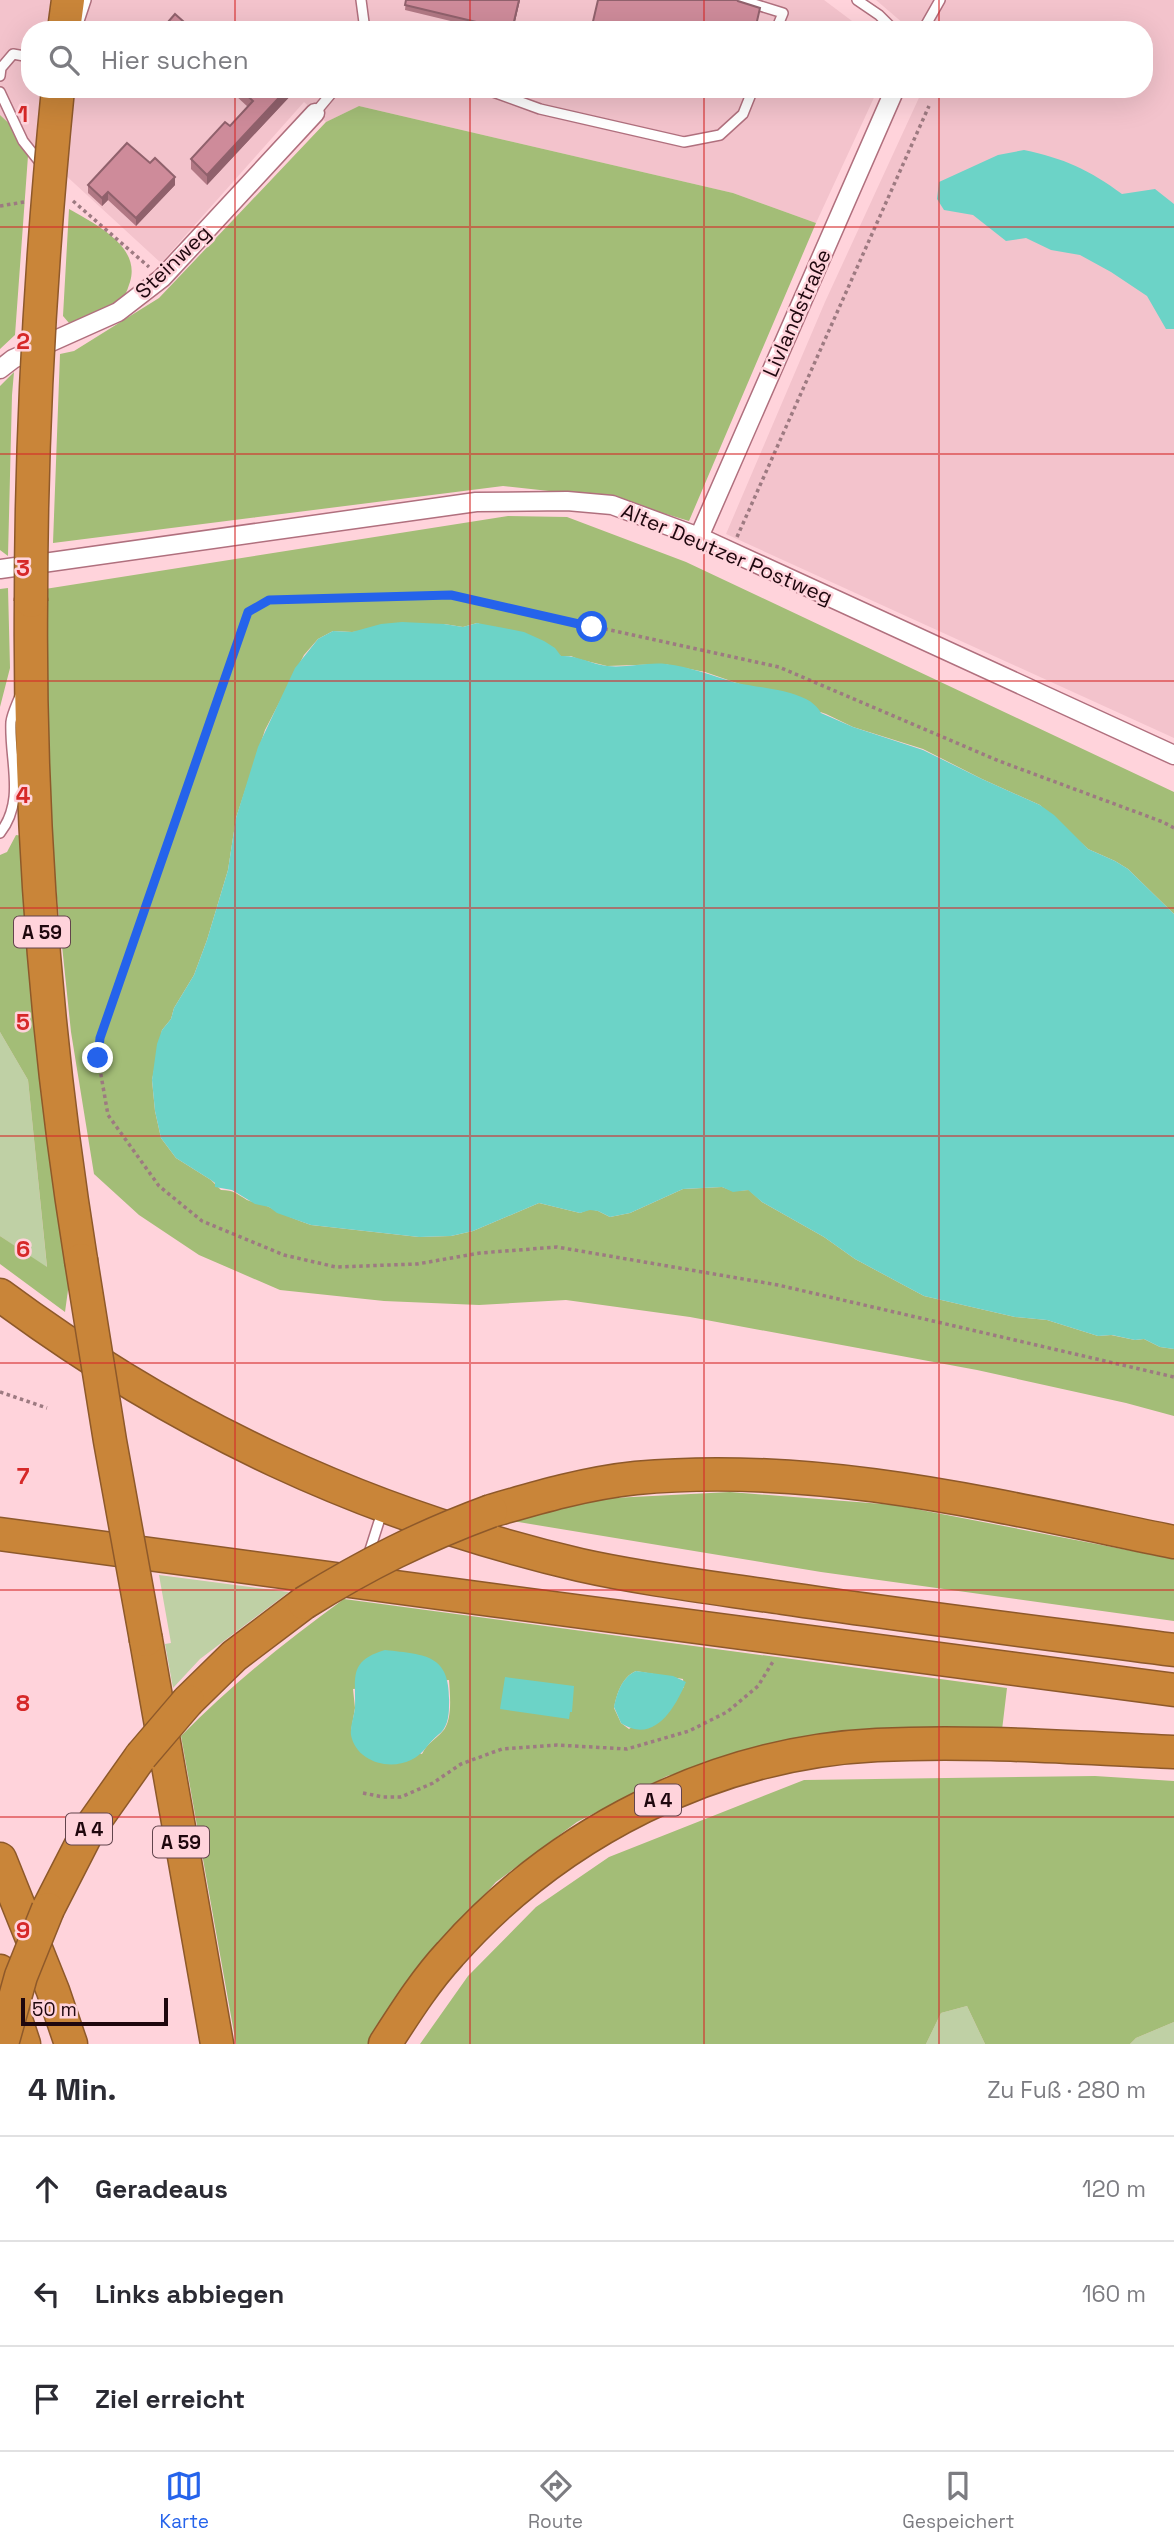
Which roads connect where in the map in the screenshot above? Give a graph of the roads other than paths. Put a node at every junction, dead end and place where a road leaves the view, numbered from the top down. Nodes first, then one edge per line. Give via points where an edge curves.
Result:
1 (68, 0) edge
2 (86, 0) edge
3 (361, 0) edge
4 (741, 0) edge
5 (857, 0) edge
6 (940, 0) edge
7 (65, 21) edge
8 (79, 21) edge
9 (364, 21) edge
10 (780, 21) edge
11 (885, 21) edge
12 (928, 21) edge
13 (21, 55) edge
14 (0, 76) edge
15 (0, 92) edge
16 (57, 98) edge
17 (328, 98) edge
18 (510, 98) edge
19 (749, 98) edge
20 (891, 98) edge
21 (315, 113) joint
22 (65, 193) road end
23 (0, 369) edge
24 (699, 537) junction
25 (0, 569) edge
26 (30, 668) junction
27 (1174, 755) edge
28 (0, 833) edge
29 (0, 1295) edge
30 (383, 1506) junction
31 (0, 1534) edge
32 (1174, 1542) edge
33 (359, 1584) junction
34 (1174, 1650) edge
35 (1174, 1690) edge
36 (1174, 1752) edge
37 (0, 1859) edge
38 (0, 1971) edge
39 (2, 2044) edge
40 (24, 2044) edge
41 (71, 2044) edge
42 (217, 2044) edge
43 (385, 2044) edge

1 - 7 highway
2 - 8 lane
3 - 9 lane
4 - 10 lane via 783,13
5 - 11 lane
6 - 12 lane
13 - 14 lane via 13,54
15 - 22 lane via 23,141
16 - 26 highway, A 59, bridge via 37,344
17 - 21 lane
18 - 19 lane via 684,142 720,135 743,114
20 - 24 street, Livlandstraße
21 - 23 street, Steinweg via 162,278 118,312
24 - 25 street, Alter Deutzer Postweg via 612,505 477,502
24 - 27 street, Alter Deutzer Postweg
26 - 28 lane via 11,720 15,793 8,822
26 - 42 highway, A 59, bridge via 39,889 63,1147
29 - 30 highway via 104,1368 171,1408 311,1478
30 - 33 lane
30 - 34 highway via 580,1565 665,1581
31 - 33 highway
32 - 39 highway, A 4, bridge via 923,1492 841,1481 714,1474 634,1479 546,1495 427,1536 379,1558 304,1603 234,1656 141,1756 88,1831 48,1909 21,1976
33 - 35 highway
36 - 43 highway, A 4 via 876,1745 756,1764 698,1783 642,1807 538,1871 449,1955
37 - 41 highway
38 - 40 highway

